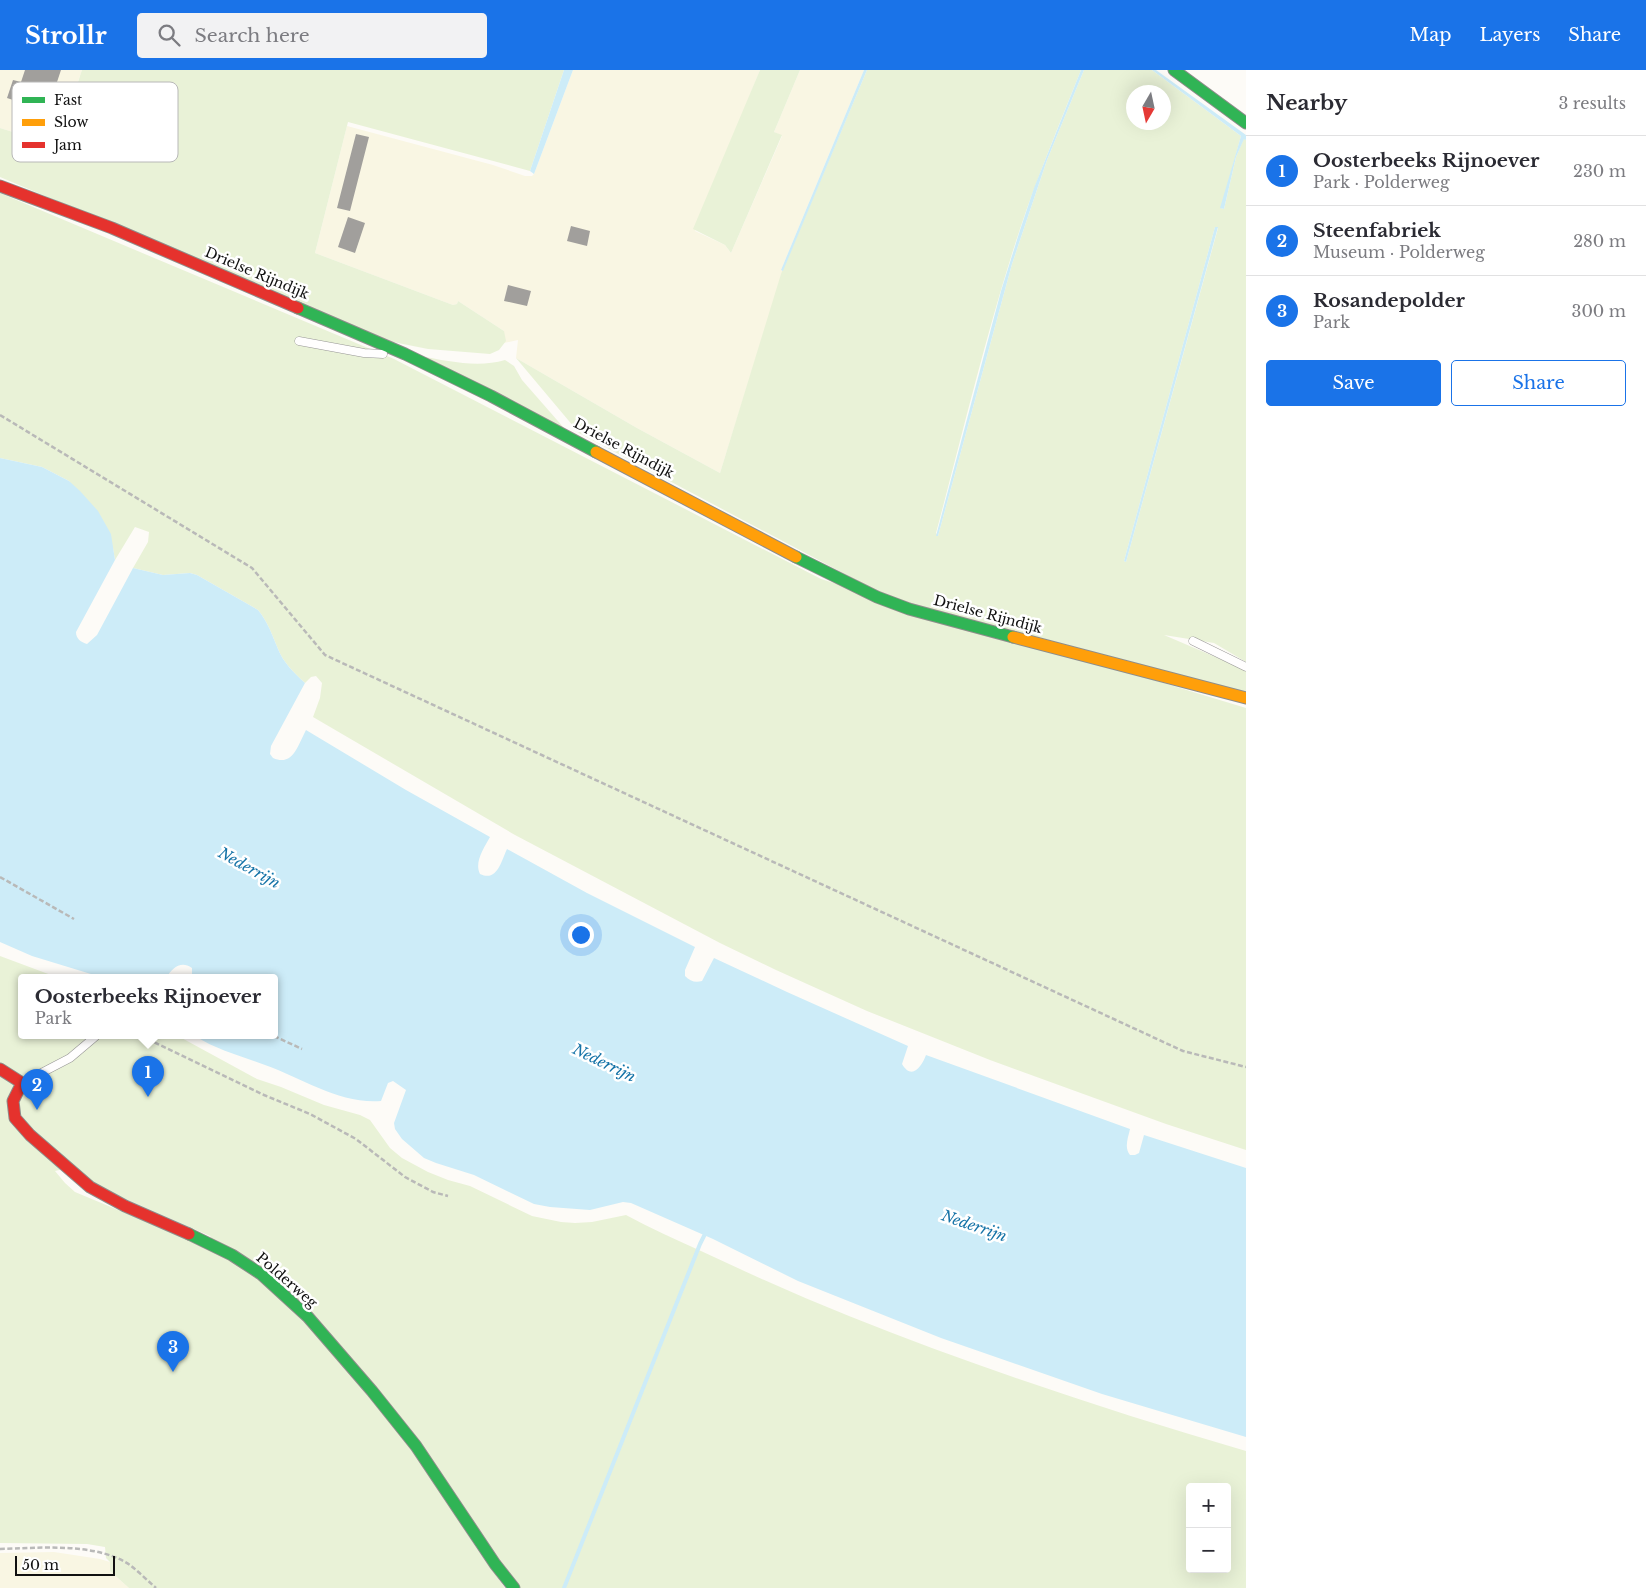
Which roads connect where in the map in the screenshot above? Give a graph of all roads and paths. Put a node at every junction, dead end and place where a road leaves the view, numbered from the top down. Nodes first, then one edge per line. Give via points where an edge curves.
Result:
1 (1174, 70) edge
2 (1246, 123) edge
3 (0, 186) edge
4 (299, 342) dead end
5 (405, 354) junction
6 (0, 415) edge
7 (1193, 641) dead end
8 (1246, 667) edge
9 (1246, 698) edge
10 (0, 877) edge
11 (74, 919) dead end
12 (278, 1038) edge
13 (92, 1039) edge
14 (147, 1039) edge
15 (302, 1049) dead end
16 (1246, 1067) edge
17 (0, 1069) edge
18 (22, 1083) junction
19 (448, 1196) dead end
20 (0, 1549) edge
21 (156, 1588) edge
22 (514, 1588) edge

1 - 2 street
3 - 5 street, Drielse Rijndijk via 127,234
4 - 5 lane via 364,353
5 - 9 street, Drielse Rijndijk via 500,400 877,597 962,624
6 - 16 path via 252,568 325,655 1183,1051
7 - 8 lane
10 - 11 path
12 - 15 path
13 - 18 lane via 70,1058
14 - 19 path via 310,1114 356,1139 406,1177 433,1192
17 - 18 street
18 - 22 street, Polderweg via 13,1101 15,1118 90,1187 232,1255 261,1274 308,1317 416,1446
20 - 21 path via 54,1548 100,1552 129,1564

